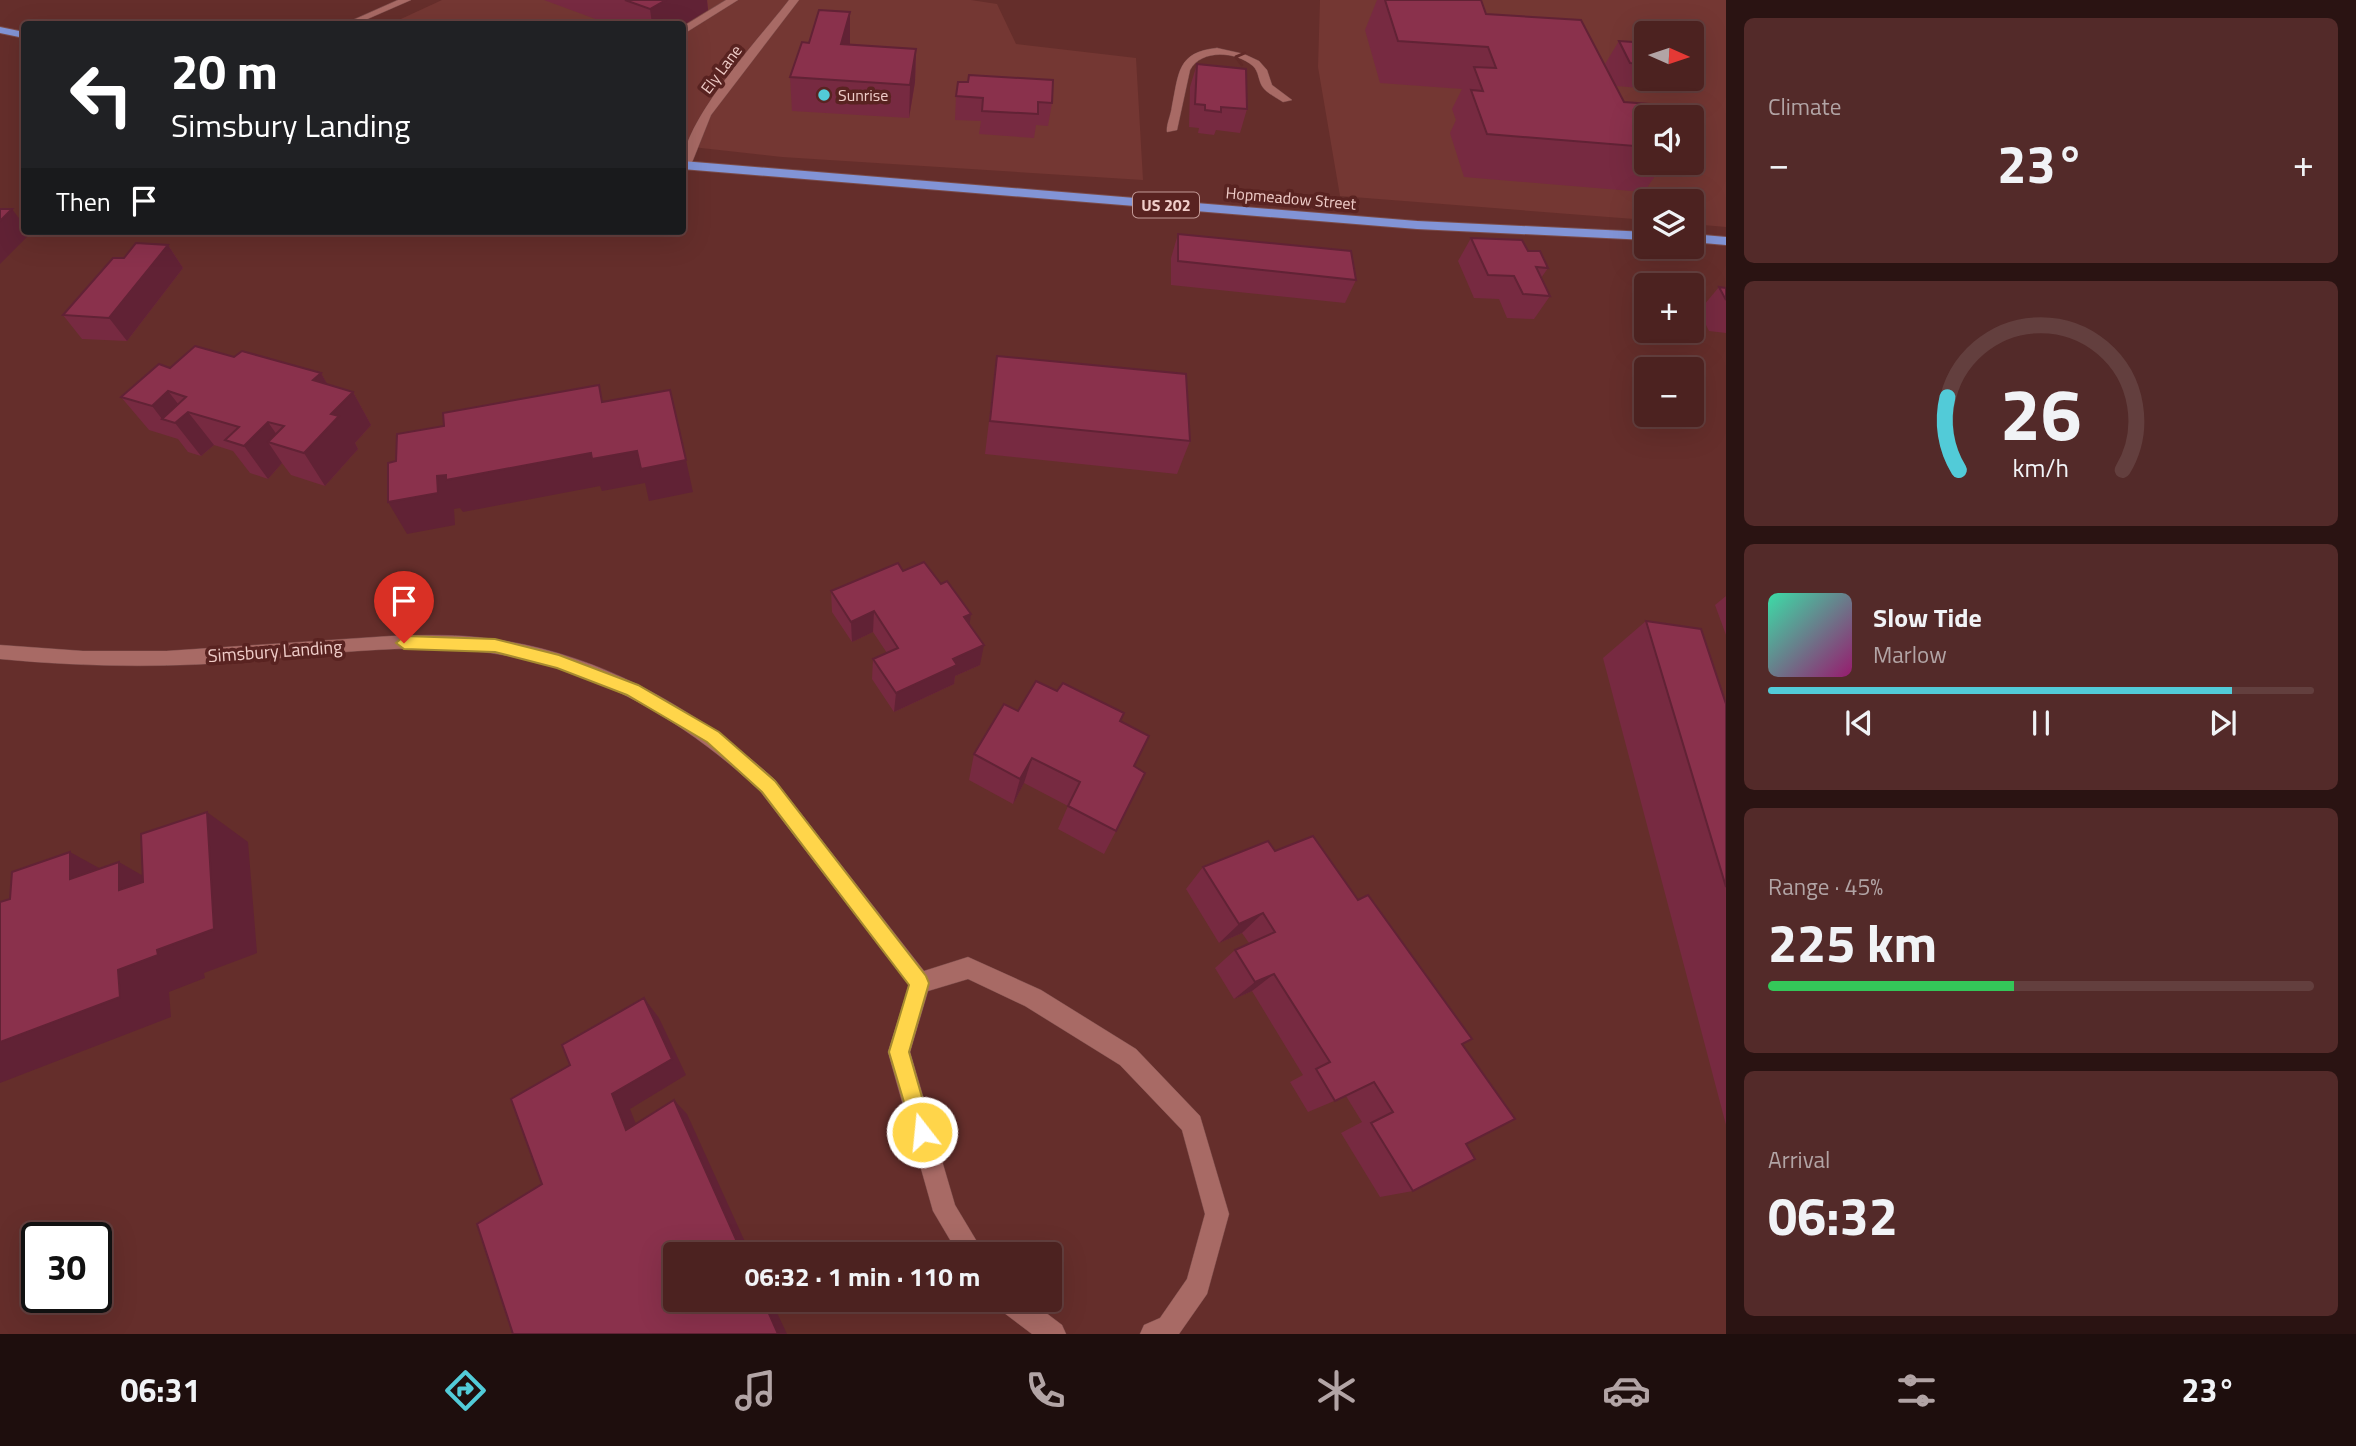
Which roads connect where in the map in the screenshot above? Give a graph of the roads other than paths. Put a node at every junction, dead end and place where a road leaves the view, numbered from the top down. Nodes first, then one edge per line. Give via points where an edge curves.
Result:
1 (406, 0) edge
2 (733, 0) edge
3 (794, 0) edge
4 (356, 21) edge
5 (686, 29) edge
6 (0, 30) edge
7 (21, 34) edge
8 (1287, 100) dead end
9 (1171, 130) dead end
10 (686, 160) edge
11 (686, 165) edge
12 (1634, 235) edge
13 (1704, 239) edge
14 (1726, 241) edge
15 (0, 652) edge
16 (920, 983) junction
17 (965, 1242) edge
18 (1024, 1312) edge
19 (1053, 1334) edge
20 (1153, 1334) edge

1 - 4 street
2 - 5 street
3 - 10 street, Ely Lane via 706,115
6 - 7 highway
8 -> 9 street via 1267,86 1264,71 1255,62 1239,55 1197,55 1186,62
11 - 12 highway, Hopmeadow Street / US 202 via 1417,225
13 - 14 highway
15 - 16 street, Simsbury Landing via 72,660 442,642 495,646 559,662 632,690 713,737 768,787
16 - 17 street via 899,1052 945,1211
16 - 20 street via 968,968 1033,998 1128,1057 1192,1124 1217,1214 1198,1284 1169,1326
18 - 19 street

